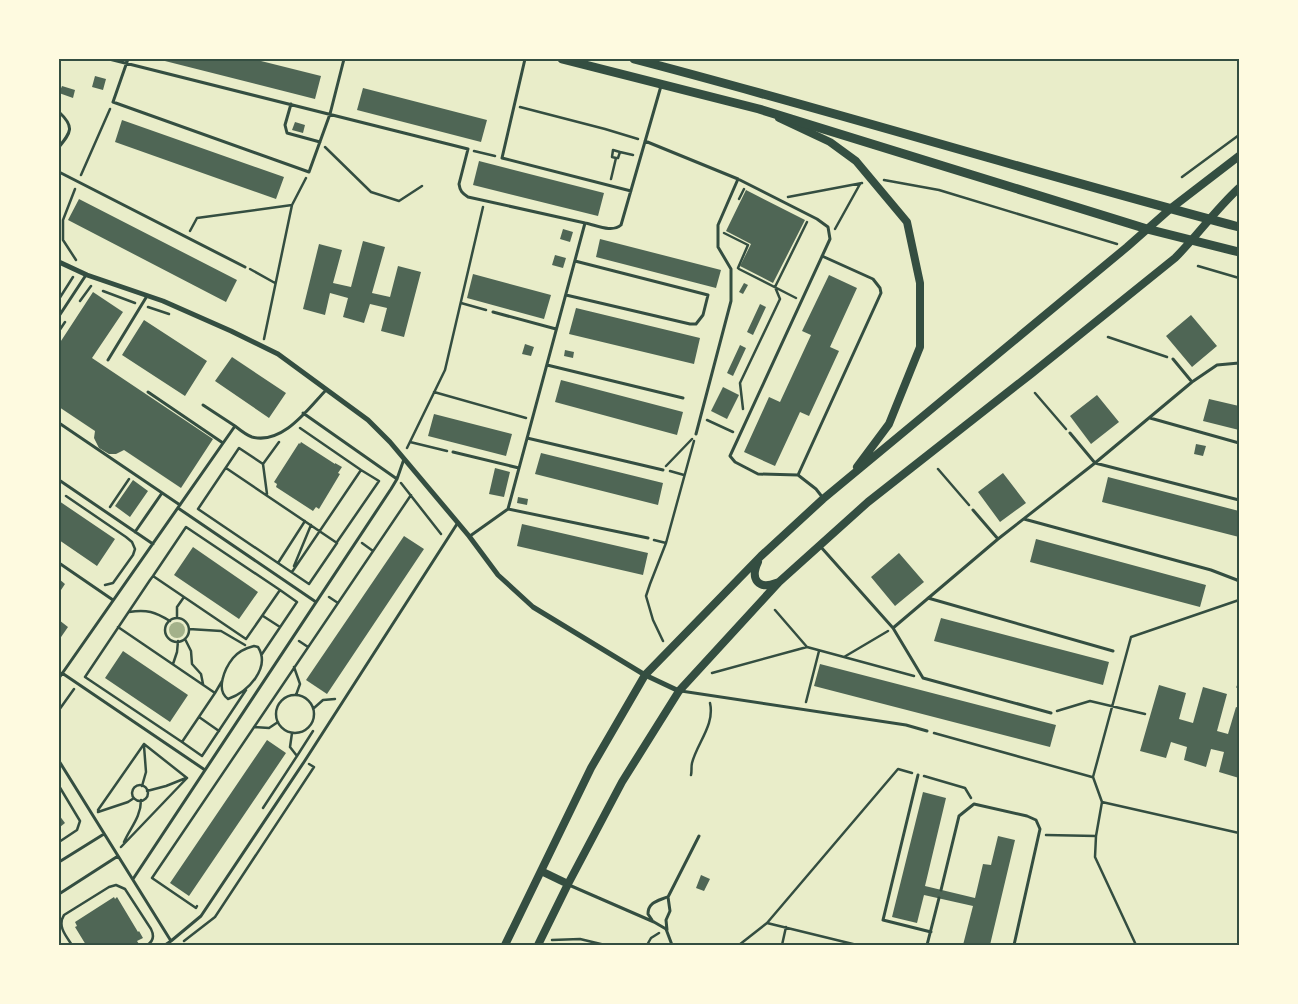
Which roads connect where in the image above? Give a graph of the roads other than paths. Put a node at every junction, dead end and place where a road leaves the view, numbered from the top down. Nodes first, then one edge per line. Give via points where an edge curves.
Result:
1 (109, 59) edge
2 (344, 59) edge
3 (525, 59) edge
4 (562, 59) edge
5 (634, 59) edge
6 (128, 61) edge
7 (662, 84) junction
8 (291, 104) junction
9 (760, 109) junction
10 (59, 112) edge
11 (330, 114) junction
12 (645, 141) junction
13 (320, 142) junction
14 (59, 147) edge
15 (1239, 156) edge
16 (59, 172) edge
17 (738, 179) junction
18 (1239, 188) edge
19 (632, 191) junction
20 (1170, 209) junction
21 (1210, 220) junction
22 (585, 223) junction
23 (1239, 227) edge
24 (1147, 229) junction
25 (1194, 240) junction
26 (1239, 252) edge
27 (822, 256) junction
28 (575, 261) junction
29 (59, 262) edge
30 (245, 267) road end
31 (86, 275) junction
32 (566, 295) junction
33 (148, 296) junction
34 (493, 312) road end
35 (59, 316) edge
36 (556, 329) junction
37 (1173, 359) road end
38 (108, 360) dead end
39 (1239, 363) edge
40 (547, 365) junction
41 (1192, 382) junction
42 (327, 389) junction
43 (148, 392) dead end
44 (683, 398) dead end
45 (203, 405) dead end
46 (303, 414) junction
47 (1150, 418) junction
48 (59, 423) edge
49 (235, 426) junction
50 (696, 434) road end
51 (1070, 434) road end
52 (528, 438) junction
53 (223, 443) junction
54 (1239, 443) edge
55 (454, 452) road end
56 (404, 459) junction
57 (1095, 463) junction
58 (519, 468) junction
59 (663, 470) road end
60 (798, 475) junction
61 (849, 478) junction
62 (397, 479) junction
63 (59, 480) edge
64 (162, 493) junction
65 (823, 499) junction
66 (1239, 500) edge
67 (179, 507) junction
68 (508, 509) junction
69 (974, 510) road end
70 (1024, 519) junction
71 (457, 524) junction
72 (135, 532) junction
73 (469, 536) junction
74 (648, 538) road end
75 (998, 539) junction
76 (153, 544) junction
77 (820, 546) junction
78 (762, 556) junction
79 (59, 563) edge
80 (779, 582) junction
81 (1239, 582) edge
82 (928, 598) junction
83 (113, 600) junction
84 (316, 602) junction
85 (893, 628) junction
86 (1113, 651) dead end
87 (62, 674) junction
88 (644, 675) junction
89 (59, 678) edge
90 (679, 691) junction
91 (1051, 713) road end
92 (927, 731) road end
93 (59, 761) edge
94 (205, 770) junction
95 (918, 774) road end
96 (104, 834) junction
97 (699, 836) dead end
98 (118, 856) junction
99 (59, 862) edge
100 (540, 871) junction
101 (133, 879) junction
102 (568, 884) junction
103 (941, 890) dead end
104 (59, 894) edge
105 (668, 897) junction
106 (939, 898) dead end
107 (658, 901) junction
108 (669, 908) junction
109 (648, 914) junction
110 (640, 916) junction
111 (666, 920) junction
112 (654, 922) junction
113 (666, 929) junction
114 (931, 932) junction
115 (172, 941) junction
116 (165, 945) edge
117 (504, 945) edge
118 (538, 945) edge
119 (672, 945) edge
120 (927, 945) edge
121 (1014, 945) edge

1 - 6 lane
2 - 11 lane
3 - 19 lane via 502,158
4 - 7 main road
5 - 20 main road via 773,95
6 - 8 lane
6 - 13 lane via 113,102 309,172
7 - 9 main road
7 - 12 lane
8 - 11 lane
8 - 13 lane via 285,125 287,132
9 - 24 main road
9 - 61 street via 830,142 856,161 907,222 920,283 920,347 889,424
10 - 14 lane via 70,129
11 - 13 lane
11 - 22 lane via 468,149 459,184 460,190 468,197
12 - 17 lane
12 - 19 lane
15 - 20 street
16 - 30 lane
17 - 27 lane via 823,222 828,227 830,240
17 - 50 lane via 718,225 718,247 731,269 731,301
18 - 21 street
19 - 22 lane via 624,220 617,228
20 - 21 main road
20 - 24 street
21 - 23 main road
21 - 25 street
22 - 28 lane
24 - 25 main road
24 - 61 street
25 - 26 main road
25 - 77 street via 1039,368 868,502
27 - 60 lane via 873,279 880,293
27 - 60 lane via 731,454 732,460 758,474
28 - 32 lane
28 - 32 lane via 708,295 703,315 696,324 690,324
29 - 31 street
31 - 33 street
31 - 35 lane
32 - 36 lane
33 - 38 lane
33 - 42 street via 278,354
34 - 36 lane
36 - 40 lane
37 - 41 lane
39 - 41 lane via 1218,365
40 - 44 lane
40 - 52 lane
41 - 47 lane
42 - 46 lane
42 - 56 street via 368,420
43 - 53 lane
45 - 49 lane
46 - 49 lane via 273,437 251,436
46 - 62 lane
47 - 54 lane
47 - 57 lane
48 - 64 lane
49 - 53 lane
51 - 57 lane
52 - 58 lane
52 - 59 lane
53 - 67 lane
55 - 58 lane
56 - 62 lane
56 - 71 street
57 - 66 lane
57 - 70 lane
58 - 68 lane
60 - 65 lane
61 - 65 street
62 - 84 lane
63 - 72 lane
64 - 67 lane
64 - 72 lane
65 - 78 street
67 - 76 lane
67 - 84 lane
68 - 73 lane
68 - 74 lane
69 - 75 lane
70 - 75 lane
70 - 81 lane via 1211,570
71 - 73 street
71 - 115 lane via 201,916
72 - 76 lane
73 - 88 street via 498,575 533,607
75 - 82 lane
76 - 83 lane
77 - 80 street
77 - 85 lane
78 - 80 street via 755,569 756,580 768,586
78 - 88 street
79 - 83 lane
80 - 90 street
82 - 85 lane
82 - 86 lane
83 - 87 lane
84 - 94 lane
85 - 91 lane via 923,678
87 - 89 lane
87 - 94 lane
88 - 90 street
88 - 100 street via 591,768
90 - 92 lane via 906,725
90 - 102 street via 622,782
93 - 96 lane
94 - 101 lane
95 - 114 lane via 883,920
96 - 98 lane
96 - 99 lane
97 - 105 lane
98 - 101 lane
98 - 104 lane
100 - 102 street
100 - 117 street
101 - 115 lane
102 - 110 lane
102 - 118 street
103 - 121 lane via 959,816 974,804 1036,820 1039,835
105 - 107 lane
105 - 108 lane
106 - 114 lane
107 - 108 lane via 665,902
107 - 109 lane via 650,905
108 - 111 lane
109 - 110 lane
109 - 112 lane
110 - 112 lane
111 - 112 lane
111 - 113 lane
112 - 113 lane
113 - 119 lane
114 - 120 lane
115 - 116 lane

